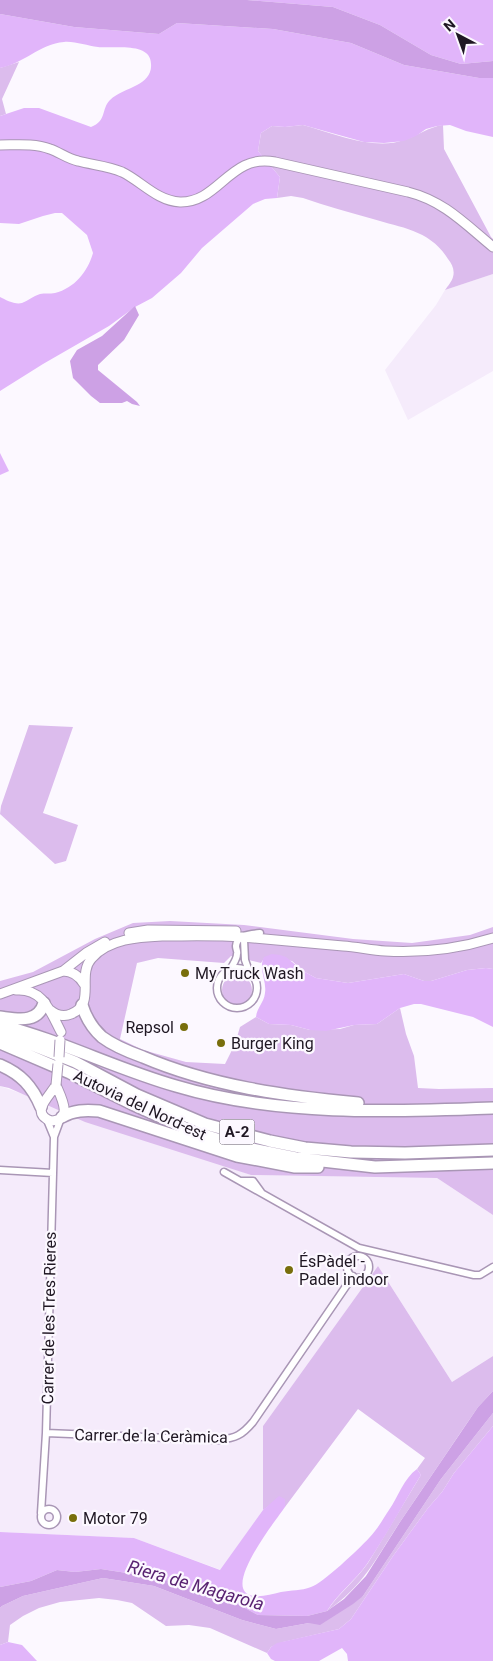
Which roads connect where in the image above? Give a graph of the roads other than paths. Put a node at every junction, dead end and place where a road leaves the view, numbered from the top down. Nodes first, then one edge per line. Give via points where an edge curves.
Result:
1 (0, 144) edge
2 (493, 247) edge
3 (224, 933) junction
4 (259, 936) junction
5 (241, 937) junction
6 (493, 938) edge
7 (236, 946) junction
8 (245, 948) junction
9 (230, 970) junction
10 (63, 971) junction
11 (250, 974) junction
12 (49, 976) junction
13 (84, 984) junction
14 (11, 990) junction
15 (0, 994) edge
16 (45, 1004) junction
17 (82, 1006) junction
18 (72, 1014) junction
19 (0, 1018) edge
20 (0, 1024) edge
21 (0, 1032) edge
22 (61, 1036) junction
23 (0, 1043) edge
24 (0, 1065) edge
25 (56, 1085) junction
26 (62, 1102) junction
27 (44, 1103) junction
28 (493, 1108) edge
29 (62, 1118) junction
30 (47, 1120) junction
31 (54, 1137) junction
32 (493, 1150) edge
33 (493, 1163) edge
34 (375, 1167) junction
35 (0, 1170) edge
36 (224, 1172) dead end
37 (53, 1173) junction
38 (493, 1267) edge
39 (352, 1276) dead end
40 (46, 1433) junction
41 (42, 1500) junction
42 (50, 1508) junction
43 (41, 1513) junction

1 - 2 main road via 43,147 76,160 110,168 124,173 162,198 178,202 207,193 242,166 268,160 428,198
3 - 4 main road
3 - 5 main road
3 - 7 street
3 - 10 main road via 135,932 105,942
3 - 13 main road via 125,940 91,958
4 - 5 main road
4 - 6 main road via 385,951 423,951
4 - 8 street
5 - 7 street
5 - 8 street
7 - 9 street via 237,954
8 - 11 street
9 - 11 street via 241,969
9 - 11 street via 217,986 221,1001 231,1007 243,1008 253,1001 257,990
10 - 12 main road
10 - 13 main road via 78,976
12 - 14 main road
12 - 16 main road via 43,985
13 - 17 main road via 86,993
14 - 15 main road
14 - 16 main road via 30,991
16 - 18 main road via 62,1015
16 - 19 highway via 38,1014 28,1019
16 - 22 main road
17 - 18 main road
17 - 28 highway via 92,1027 110,1042 157,1063 218,1081 306,1098
18 - 22 main road
20 - 28 highway via 176,1086 255,1103 356,1110
21 - 32 highway, Autovia del Nord-est / A-2 via 75,1062 137,1095 204,1124 270,1141 351,1152
22 - 25 main road, bridge
23 - 34 highway, Autovia del Nord-est / A-2 via 194,1132 296,1158
24 - 27 highway via 16,1072
25 - 26 main road
25 - 27 main road
26 - 27 main road via 56,1098
26 - 29 main road via 65,1110
27 - 30 main road via 42,1115
29 - 30 main road via 54,1122
29 - 31 street, Carrer de les Tres Rieres
29 - 34 highway via 83,1110 98,1111 237,1156 295,1167
30 - 31 street, Carrer de les Tres Rieres
31 - 37 street, Carrer de les Tres Rieres
33 - 34 highway, Autovia del Nord-est / A-2
35 - 37 street
36 - 38 street via 364,1250 462,1273 480,1275
37 - 40 street, Carrer de les Tres Rieres
39 - 40 street, Carrer de la Ceràmica via 253,1422 236,1437 219,1440
40 - 41 street, Carrer de les Tres Rieres
41 - 42 street
41 - 43 street, Carrer de les Tres Rieres
42 - 43 street
42 - 43 street via 57,1515 52,1524 44,1523

